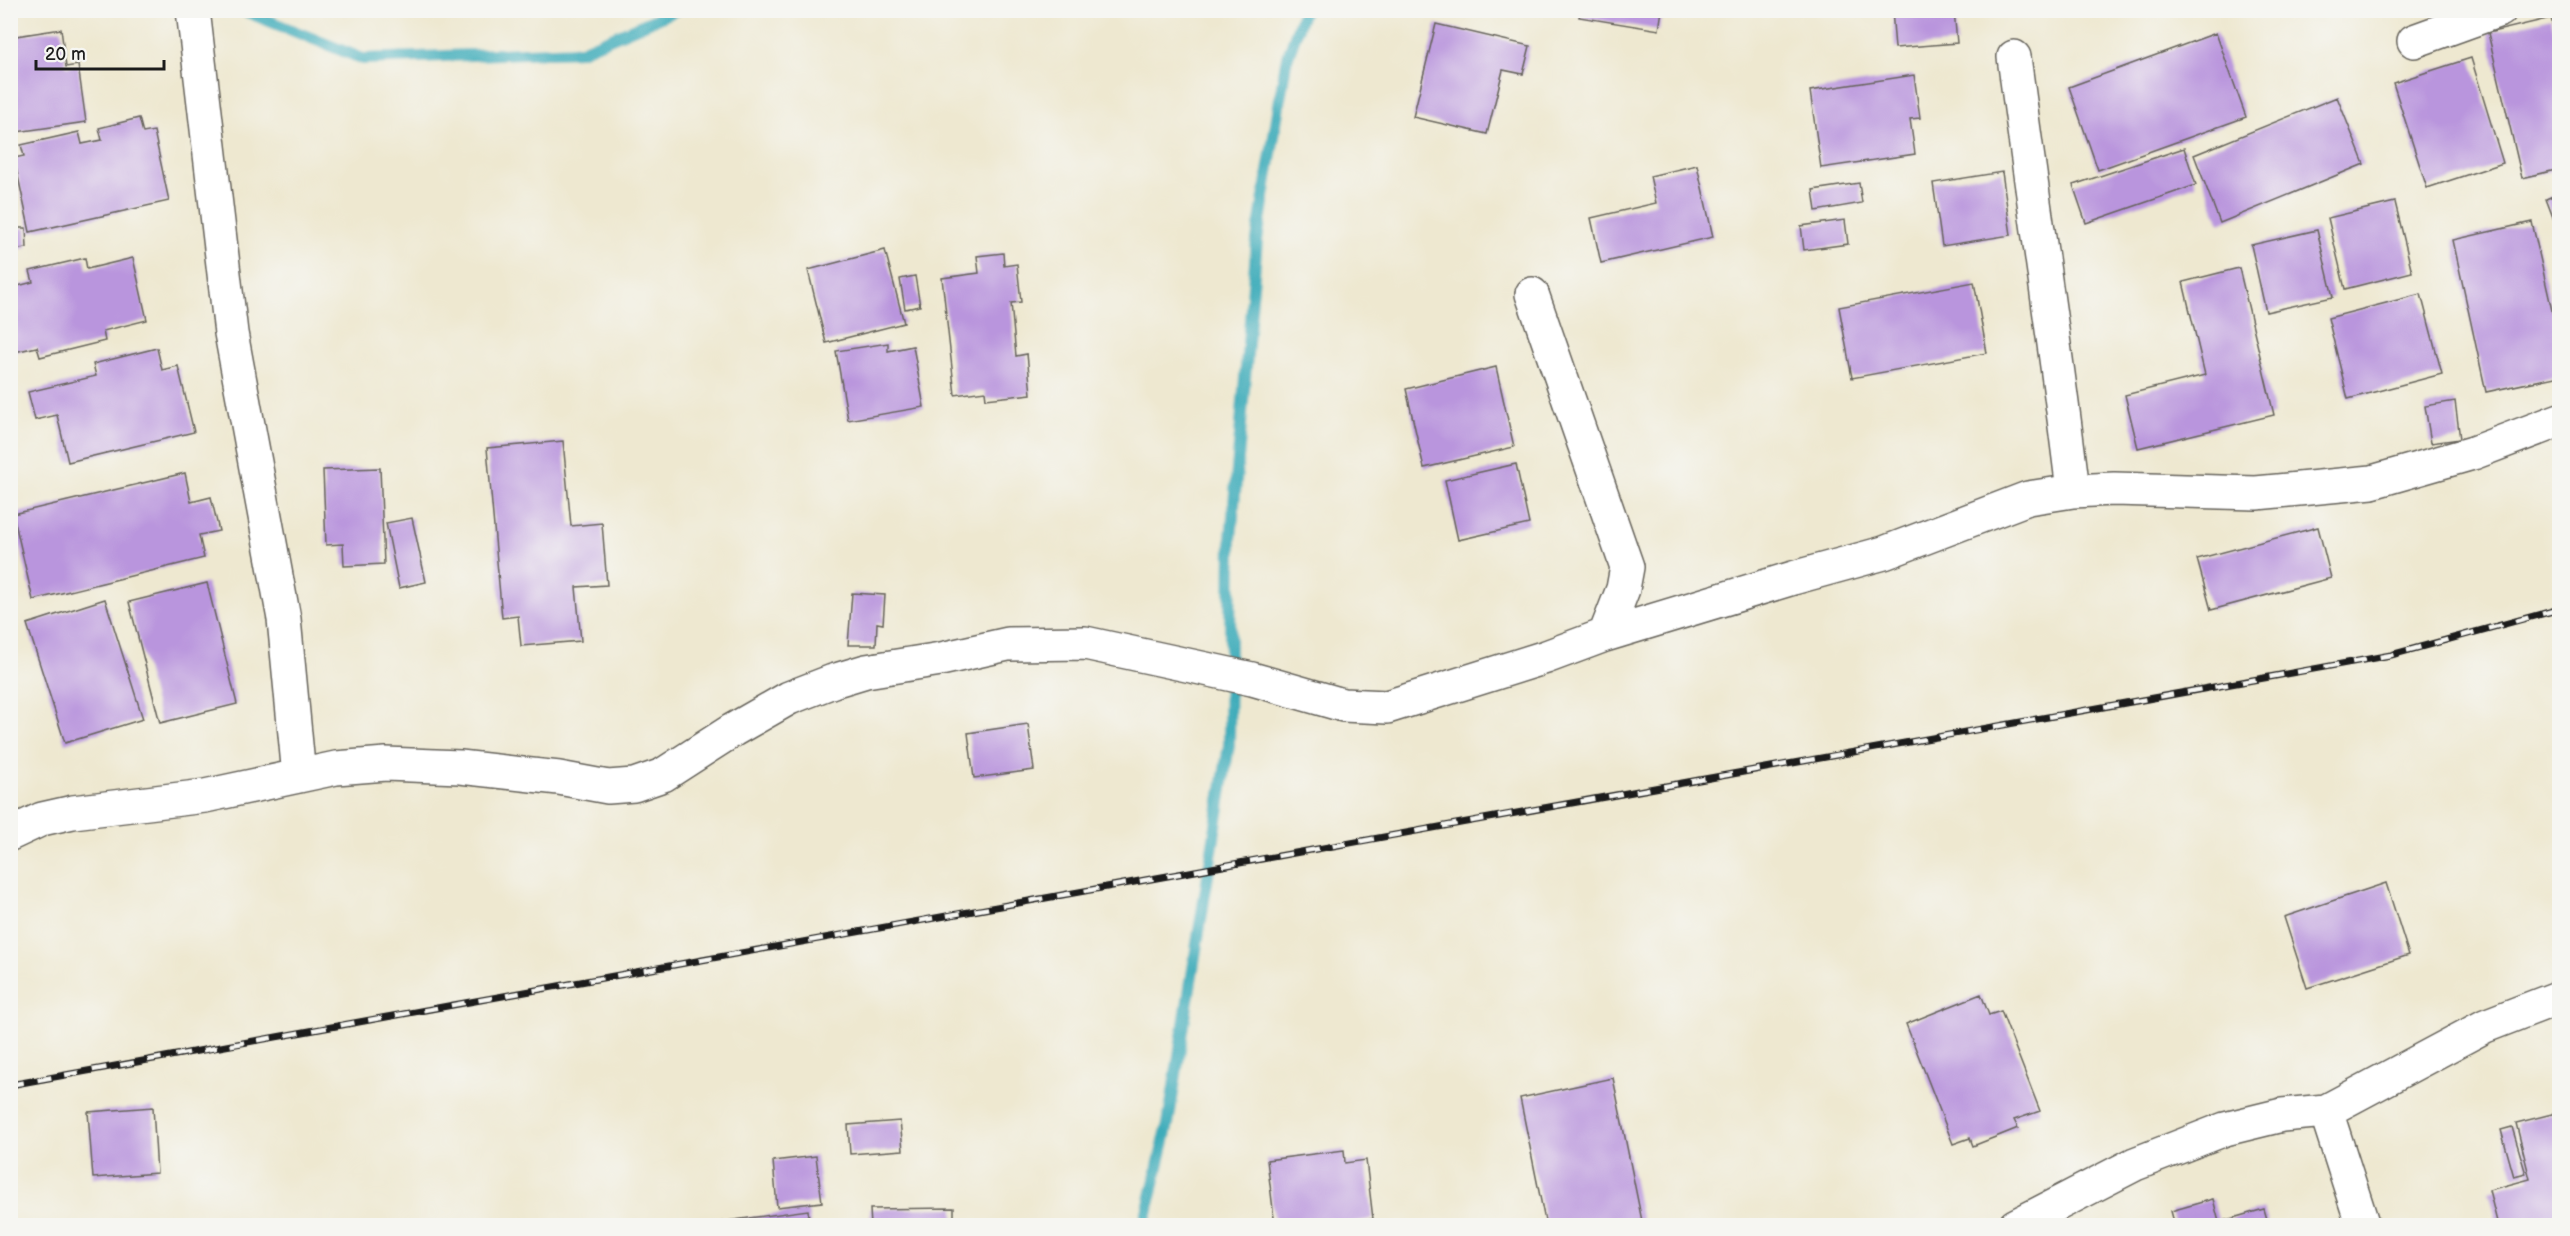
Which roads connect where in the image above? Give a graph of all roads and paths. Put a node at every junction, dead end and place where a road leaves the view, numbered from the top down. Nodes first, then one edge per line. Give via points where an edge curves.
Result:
1 (193, 10) edge
2 (2500, 10) edge
3 (2414, 40) dead end
4 (2014, 57) dead end
5 (1532, 294) dead end
6 (2559, 420) edge
7 (2073, 491) junction
8 (1605, 635) junction
9 (299, 776) junction
10 (10, 834) edge
11 (2559, 997) edge
12 (2326, 1111) junction
13 (2015, 1226) edge
14 (2363, 1226) edge

1 - 9 street via 231,333 284,620
2 - 3 street
4 - 7 street
5 - 8 street via 1627,567
6 - 7 street via 2473,453 2372,482 2256,493
7 - 8 street via 2028,498 1884,553
8 - 9 street via 1387,707 1343,705 1252,679 1085,644 1008,644 833,681 789,698 663,775 634,785 608,787 559,778 386,764
9 - 10 street via 205,796 73,812 42,819
11 - 12 street via 2486,1026
12 - 13 street via 2282,1115 2225,1130 2135,1164
12 - 14 street

